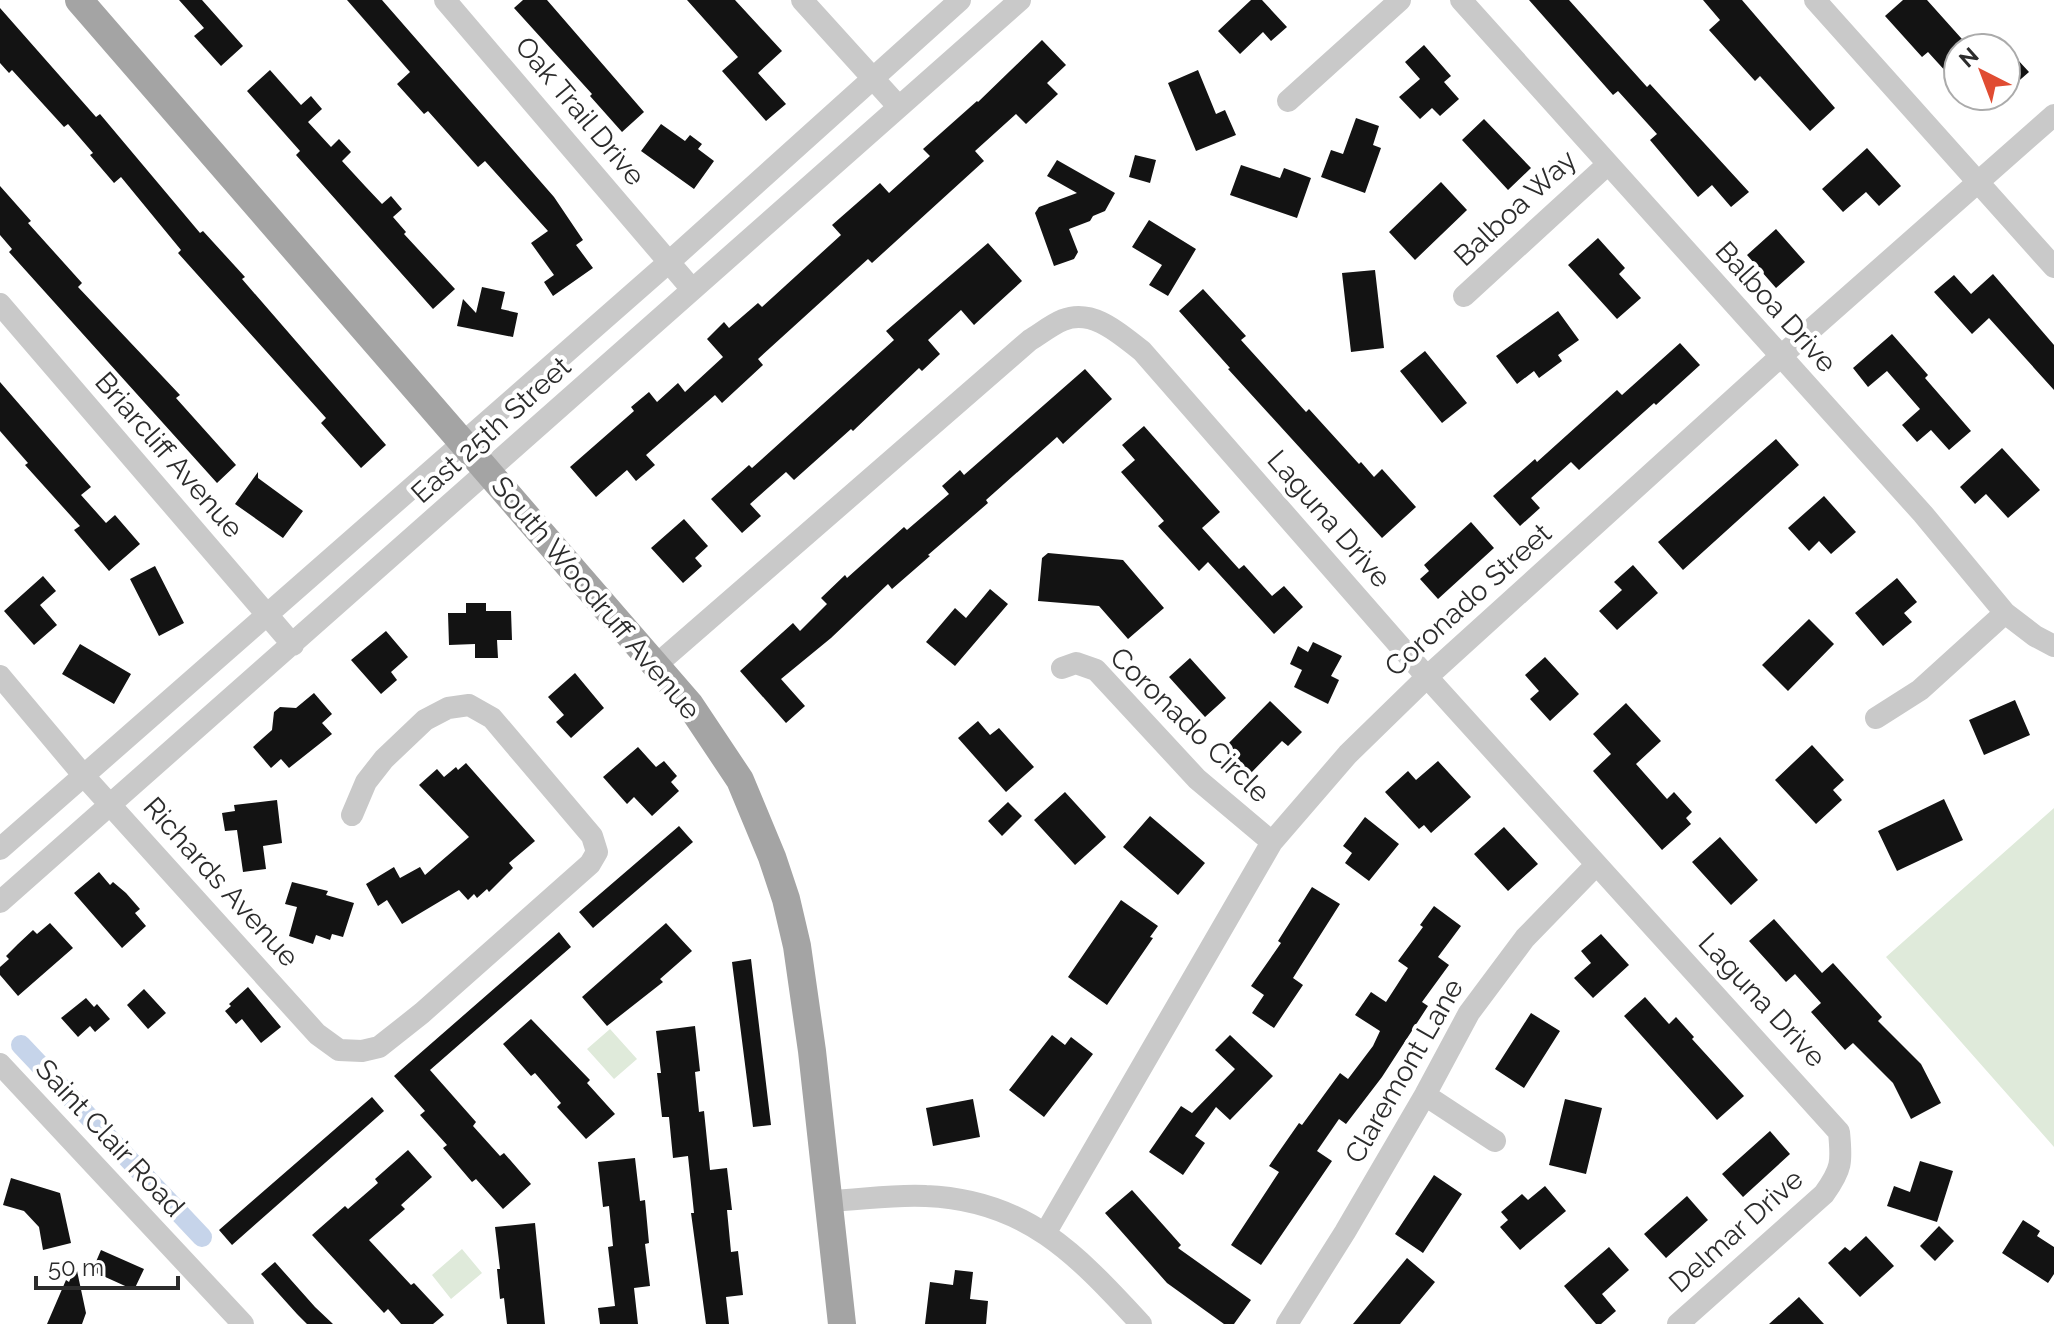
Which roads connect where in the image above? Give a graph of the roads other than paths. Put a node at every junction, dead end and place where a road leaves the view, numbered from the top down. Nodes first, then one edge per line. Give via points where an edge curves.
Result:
1 (79, 0) edge
2 (445, 0) edge
3 (802, 0) edge
4 (960, 0) edge
5 (1020, 0) edge
6 (1400, 0) edge
7 (1461, 0) edge
8 (1815, 0) edge
9 (874, 80) junction
10 (1288, 101) dead end
11 (898, 106) junction
12 (2054, 115) edge
13 (1607, 165) junction
14 (1979, 182) junction
15 (669, 262) junction
16 (2054, 267) edge
17 (691, 288) junction
18 (1464, 296) dead end
19 (0, 304) edge
20 (1780, 357) junction
21 (462, 442) junction
22 (489, 472) junction
23 (2005, 613) junction
24 (266, 615) junction
25 (293, 645) junction
26 (2054, 646) edge
27 (665, 658) junction
28 (1062, 668) dead end
29 (0, 676) edge
30 (1427, 677) junction
31 (1876, 718) dead end
32 (84, 776) junction
33 (111, 804) junction
34 (352, 815) dead end
35 (1272, 842) junction
36 (0, 849) edge
37 (1596, 865) junction
38 (0, 902) edge
39 (0, 1064) edge
40 (1425, 1095) junction
41 (1495, 1141) dead end
42 (1833, 1181) joint
43 (828, 1201) junction
44 (1046, 1232) junction
45 (243, 1324) edge
46 (842, 1324) edge
47 (1141, 1324) edge
48 (1287, 1324) edge
49 (1678, 1324) edge

1 - 21 main road, South Woodruff Avenue
2 - 15 street, Oak Trail Drive
3 - 9 street
4 - 9 street, East 25th Street
5 - 11 street, East 25th Street
6 - 10 street
7 - 13 street, Balboa Drive
8 - 14 street
9 - 11 street
9 - 15 street, East 25th Street
11 - 17 street, East 25th Street
12 - 14 street, Coronado Street
13 - 18 street, Balboa Way
13 - 20 street, Balboa Drive
14 - 16 street
14 - 20 street, Coronado Street
15 - 17 street, Oak Trail Drive
15 - 21 street, East 25th Street
17 - 22 street, East 25th Street
19 - 24 street, Briarcliff Avenue
20 - 23 street, Balboa Drive
20 - 30 street, Coronado Street
21 - 22 main road, South Woodruff Avenue
21 - 24 street, East 25th Street
22 - 25 street, East 25th Street
22 - 27 main road, South Woodruff Avenue
23 - 26 street, Balboa Drive
23 - 31 street via 1920,690
24 - 25 street, Briarcliff Avenue
24 - 32 street, East 25th Street
25 - 33 street, East 25th Street
27 - 30 street, Laguna Drive via 1030,340 1065,319 1094,318 1142,351
27 - 43 main road, South Woodruff Avenue via 740,780 786,899 810,1036
28 - 35 street, Coronado Circle via 1076,663 1096,670 1197,779
29 - 32 street, Richards Avenue
30 - 35 street, Coronado Street via 1348,754
30 - 37 street, Laguna Drive
32 - 33 street, Richards Avenue
32 - 36 street, East 25th Street
33 - 34 street, Richards Avenue via 317,1034 339,1050 379,1047 590,864 597,852 592,836 492,718 469,705 425,720 366,782
33 - 38 street, East 25th Street
35 - 44 street, Coronado Street
37 - 40 street, Claremont Lane via 1525,938 1469,1013
37 - 42 street, Laguna Drive via 1839,1132 1842,1159
39 - 45 street, Saint Clair Road
40 - 41 street
40 - 48 street, Claremont Lane
42 - 49 street, Delmar Drive
43 - 44 street via 926,1196 968,1201 1023,1218
43 - 46 main road, South Woodruff Avenue
44 - 47 street

